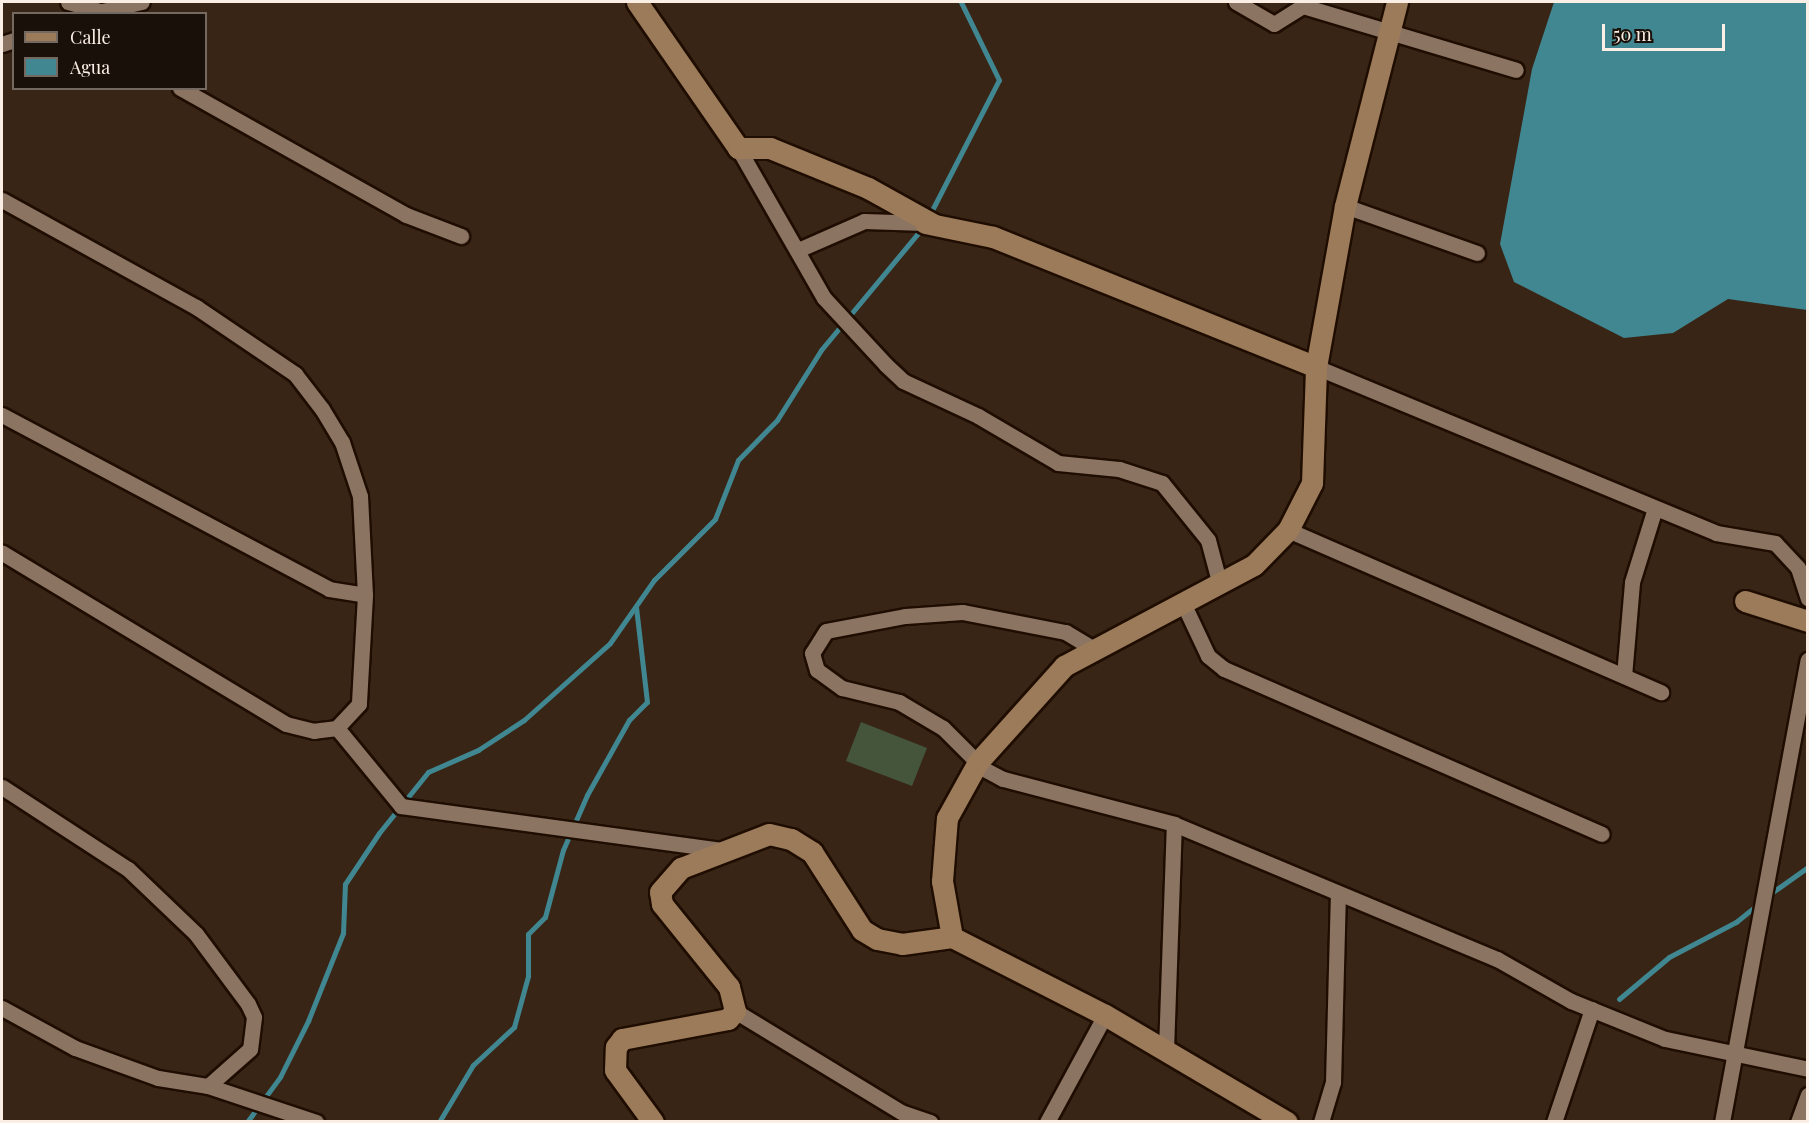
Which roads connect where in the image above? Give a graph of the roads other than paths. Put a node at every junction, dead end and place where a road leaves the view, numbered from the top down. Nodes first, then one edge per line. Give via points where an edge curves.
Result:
1 (68, 2) edge
2 (142, 2) edge
3 (637, 2) edge
4 (1236, 2) edge
5 (1397, 2) edge
6 (94, 12) edge
7 (1389, 32) junction
8 (1516, 70) dead end
9 (184, 90) edge
10 (738, 148) junction
11 (2, 200) edge
12 (1345, 206) junction
13 (929, 224) junction
14 (461, 236) dead end
15 (798, 250) junction
16 (1478, 254) dead end
17 (1316, 367) junction
18 (2, 415) edge
19 (1655, 508) junction
20 (1288, 530) junction
21 (2, 553) edge
22 (1220, 585) junction
23 (365, 595) junction
24 (1808, 598) edge
25 (1745, 601) dead end
26 (1184, 605) junction
27 (1808, 621) edge
28 (1092, 648) junction
29 (1808, 660) edge
30 (1624, 676) junction
31 (1660, 692) dead end
32 (337, 728) junction
33 (978, 762) junction
34 (2, 787) edge
35 (1174, 824) junction
36 (1601, 834) dead end
37 (723, 850) junction
38 (1338, 894) junction
39 (952, 938) junction
40 (2, 1008) edge
41 (1592, 1009) junction
42 (735, 1011) junction
43 (1105, 1015) junction
44 (1166, 1050) junction
45 (1732, 1054) junction
46 (1808, 1070) edge
47 (208, 1086) junction
48 (1808, 1095) edge
49 (316, 1122) edge
50 (653, 1122) edge
51 (930, 1122) edge
52 (1047, 1122) edge
53 (1287, 1122) edge
54 (1320, 1122) edge
55 (1554, 1122) edge
56 (1722, 1122) edge
57 (1798, 1122) edge

1 - 6 street
2 - 6 street
3 - 10 street
4 - 7 street via 1274,24 1303,6
5 - 7 street
7 - 8 street
7 - 12 street
9 - 14 street via 406,215
10 - 13 street via 770,148 868,188
10 - 15 street
11 - 23 street via 196,307 295,374 342,442 352,467 360,496
12 - 16 street
12 - 17 street
13 - 15 street via 864,222
13 - 17 street via 993,237
15 - 22 street via 824,298 903,381 978,416 1058,463 1119,469 1162,483 1208,540
17 - 19 street
17 - 20 street via 1311,483
18 - 23 street via 329,590
19 - 24 street via 1716,532 1775,543 1798,568
19 - 30 street via 1632,582
20 - 22 street via 1254,565
20 - 30 street
21 - 32 street via 286,724 314,731
22 - 26 street
23 - 32 street via 359,704
25 - 27 street
26 - 28 street
26 - 36 street via 1208,656 1224,669
28 - 33 street via 1064,666
28 - 33 street via 1065,632 962,612 905,616 826,631 812,653 817,670 842,688 899,702 943,728
29 - 45 street
30 - 31 street
32 - 37 street via 401,806
33 - 35 street via 1003,779
33 - 39 street via 947,818 942,881
34 - 47 street via 128,869 195,934 248,1004 254,1017 250,1049
35 - 38 street
35 - 44 street
37 - 39 street via 758,835 791,839 812,852 862,930 877,939 902,944
37 - 42 street via 681,868 660,892 662,904 729,987
38 - 41 street via 1533,975
38 - 54 street via 1332,1082
39 - 43 street
40 - 47 street via 75,1048 159,1078
41 - 45 street via 1665,1039
41 - 55 street
42 - 50 street via 728,1019 622,1040 616,1047 615,1070
42 - 51 street via 891,1107
43 - 44 street
43 - 52 street
44 - 53 street
45 - 46 street
45 - 56 street
47 - 49 street
48 - 57 street

